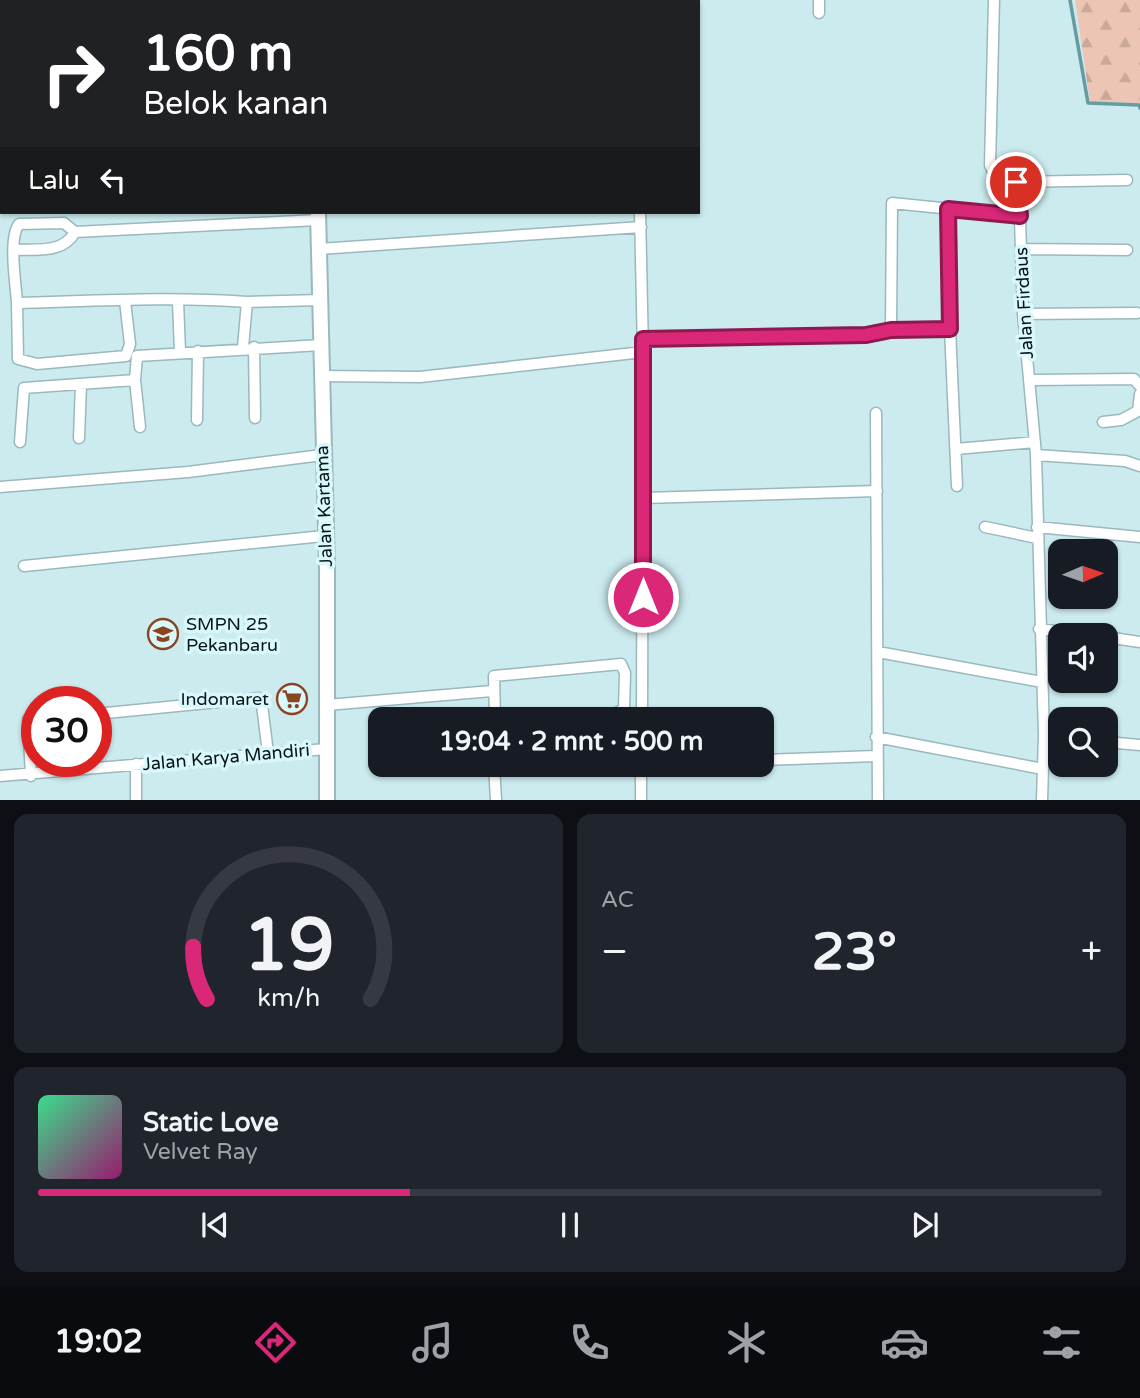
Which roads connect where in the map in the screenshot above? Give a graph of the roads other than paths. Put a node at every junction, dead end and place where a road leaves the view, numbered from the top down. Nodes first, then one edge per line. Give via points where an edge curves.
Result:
1 (819, 0) edge
2 (994, 0) edge
3 (819, 13) dead end
4 (1127, 180) dead end
5 (1016, 182) junction
6 (948, 209) junction
7 (640, 214) edge
8 (318, 216) edge
9 (1020, 216) junction
10 (641, 227) junction
11 (75, 232) junction
12 (319, 249) junction
13 (1021, 249) junction
14 (14, 250) junction
15 (1127, 250) dead end
16 (321, 300) junction
17 (125, 301) junction
18 (178, 301) junction
19 (247, 302) junction
20 (17, 303) junction
21 (1137, 313) dead end
22 (1023, 314) junction
23 (950, 329) junction
24 (891, 330) junction
25 (643, 339) junction
26 (321, 345) junction
27 (248, 347) junction
28 (198, 351) junction
29 (180, 352) junction
30 (643, 352) junction
31 (320, 376) junction
32 (135, 380) junction
33 (1029, 380) junction
34 (80, 384) junction
35 (1140, 386) edge
36 (1140, 394) edge
37 (876, 413) dead end
38 (256, 418) dead end
39 (197, 420) dead end
40 (1103, 422) dead end
41 (140, 427) dead end
42 (79, 438) dead end
43 (20, 442) dead end
44 (1035, 442) junction
45 (956, 449) junction
46 (322, 455) junction
47 (1037, 456) junction
48 (1140, 466) edge
49 (957, 486) dead end
50 (0, 487) edge
51 (877, 491) junction
52 (643, 498) junction
53 (985, 527) dead end
54 (1037, 527) junction
55 (324, 536) junction
56 (1140, 537) edge
57 (1037, 538) junction
58 (23, 566) dead end
59 (1039, 629) junction
60 (1048, 630) edge
61 (1118, 639) edge
62 (1140, 642) edge
63 (878, 652) junction
64 (1042, 682) junction
65 (492, 691) junction
66 (327, 705) junction
67 (494, 707) edge
68 (624, 707) edge
69 (642, 707) edge
70 (112, 712) edge
71 (1044, 735) junction
72 (1048, 736) edge
73 (876, 737) junction
74 (1118, 743) edge
75 (1140, 745) edge
76 (326, 749) junction
77 (268, 753) junction
78 (876, 756) junction
79 (774, 760) edge
80 (136, 765) junction
81 (112, 768) edge
82 (1043, 769) junction
83 (0, 776) edge
84 (21, 776) edge
85 (495, 777) edge
86 (641, 777) edge
87 (136, 800) edge
88 (327, 800) edge
89 (496, 800) edge
90 (641, 800) edge
91 (878, 800) edge
92 (1042, 800) edge

1 - 3 street
2 - 5 street via 990,165 994,174
4 - 5 street
5 - 9 street, Jalan Firdaus
6 - 9 street
6 - 23 street
6 - 24 street via 892,203
7 - 10 street
8 - 11 street
8 - 12 main road, Jalan Kartama
9 - 13 street, Jalan Firdaus
10 - 12 street
10 - 25 street
11 - 14 street via 69,243 55,248
11 - 14 street via 64,223 19,224 14,231
12 - 16 main road, Jalan Kartama
13 - 15 street
13 - 22 street, Jalan Firdaus
14 - 20 street
16 - 19 street
16 - 26 main road, Jalan Kartama
17 - 18 street
17 - 20 street
17 - 20 street via 130,344 126,356 37,364 18,359 16,354
18 - 19 street
18 - 29 street
19 - 27 street
21 - 22 street
22 - 33 street, Jalan Firdaus
23 - 24 street
23 - 45 street
24 - 25 street via 866,335
25 - 30 street
26 - 27 street
26 - 31 main road, Jalan Kartama
27 - 28 street
27 - 38 street
28 - 29 street
28 - 39 street
29 - 32 street via 136,356
30 - 31 street via 420,377
30 - 52 street
31 - 46 main road, Jalan Kartama
32 - 34 street
32 - 41 street
33 - 35 street via 1134,379
33 - 44 street, Jalan Firdaus
34 - 42 street
34 - 43 street via 24,388
36 - 40 street via 1138,411 1131,417
37 - 51 street
44 - 45 street
44 - 47 street, Jalan Firdaus
45 - 49 street
46 - 50 street via 188,472
46 - 55 main road, Jalan Kartama
47 - 48 street via 1125,461
47 - 54 street, Jalan Firdaus
51 - 52 street
51 - 63 street
52 - 69 street
53 - 57 street
54 - 56 street
54 - 57 street, Jalan Firdaus
55 - 58 street
55 - 66 main road, Jalan Kartama
57 - 59 street, Jalan Firdaus
59 - 60 street
59 - 64 street, Jalan Firdaus
61 - 62 street
63 - 64 street
63 - 73 street
64 - 71 street, Jalan Firdaus
65 - 66 street
65 - 67 street
65 - 68 street via 495,676 621,664
66 - 76 main road, Jalan Kartama
70 - 77 street via 258,698
71 - 72 street
71 - 82 street, Jalan Firdaus
73 - 78 street
73 - 82 street
74 - 75 street
76 - 77 street, Jalan Karya Mandiri
76 - 88 main road, Jalan Kartama
77 - 80 street, Jalan Karya Mandiri
78 - 79 street
78 - 91 street
80 - 81 street, Jalan Karya Mandiri
80 - 87 street
82 - 92 street, Jalan Firdaus
83 - 84 street, Jalan Karya Mandiri
85 - 89 street
86 - 90 street

